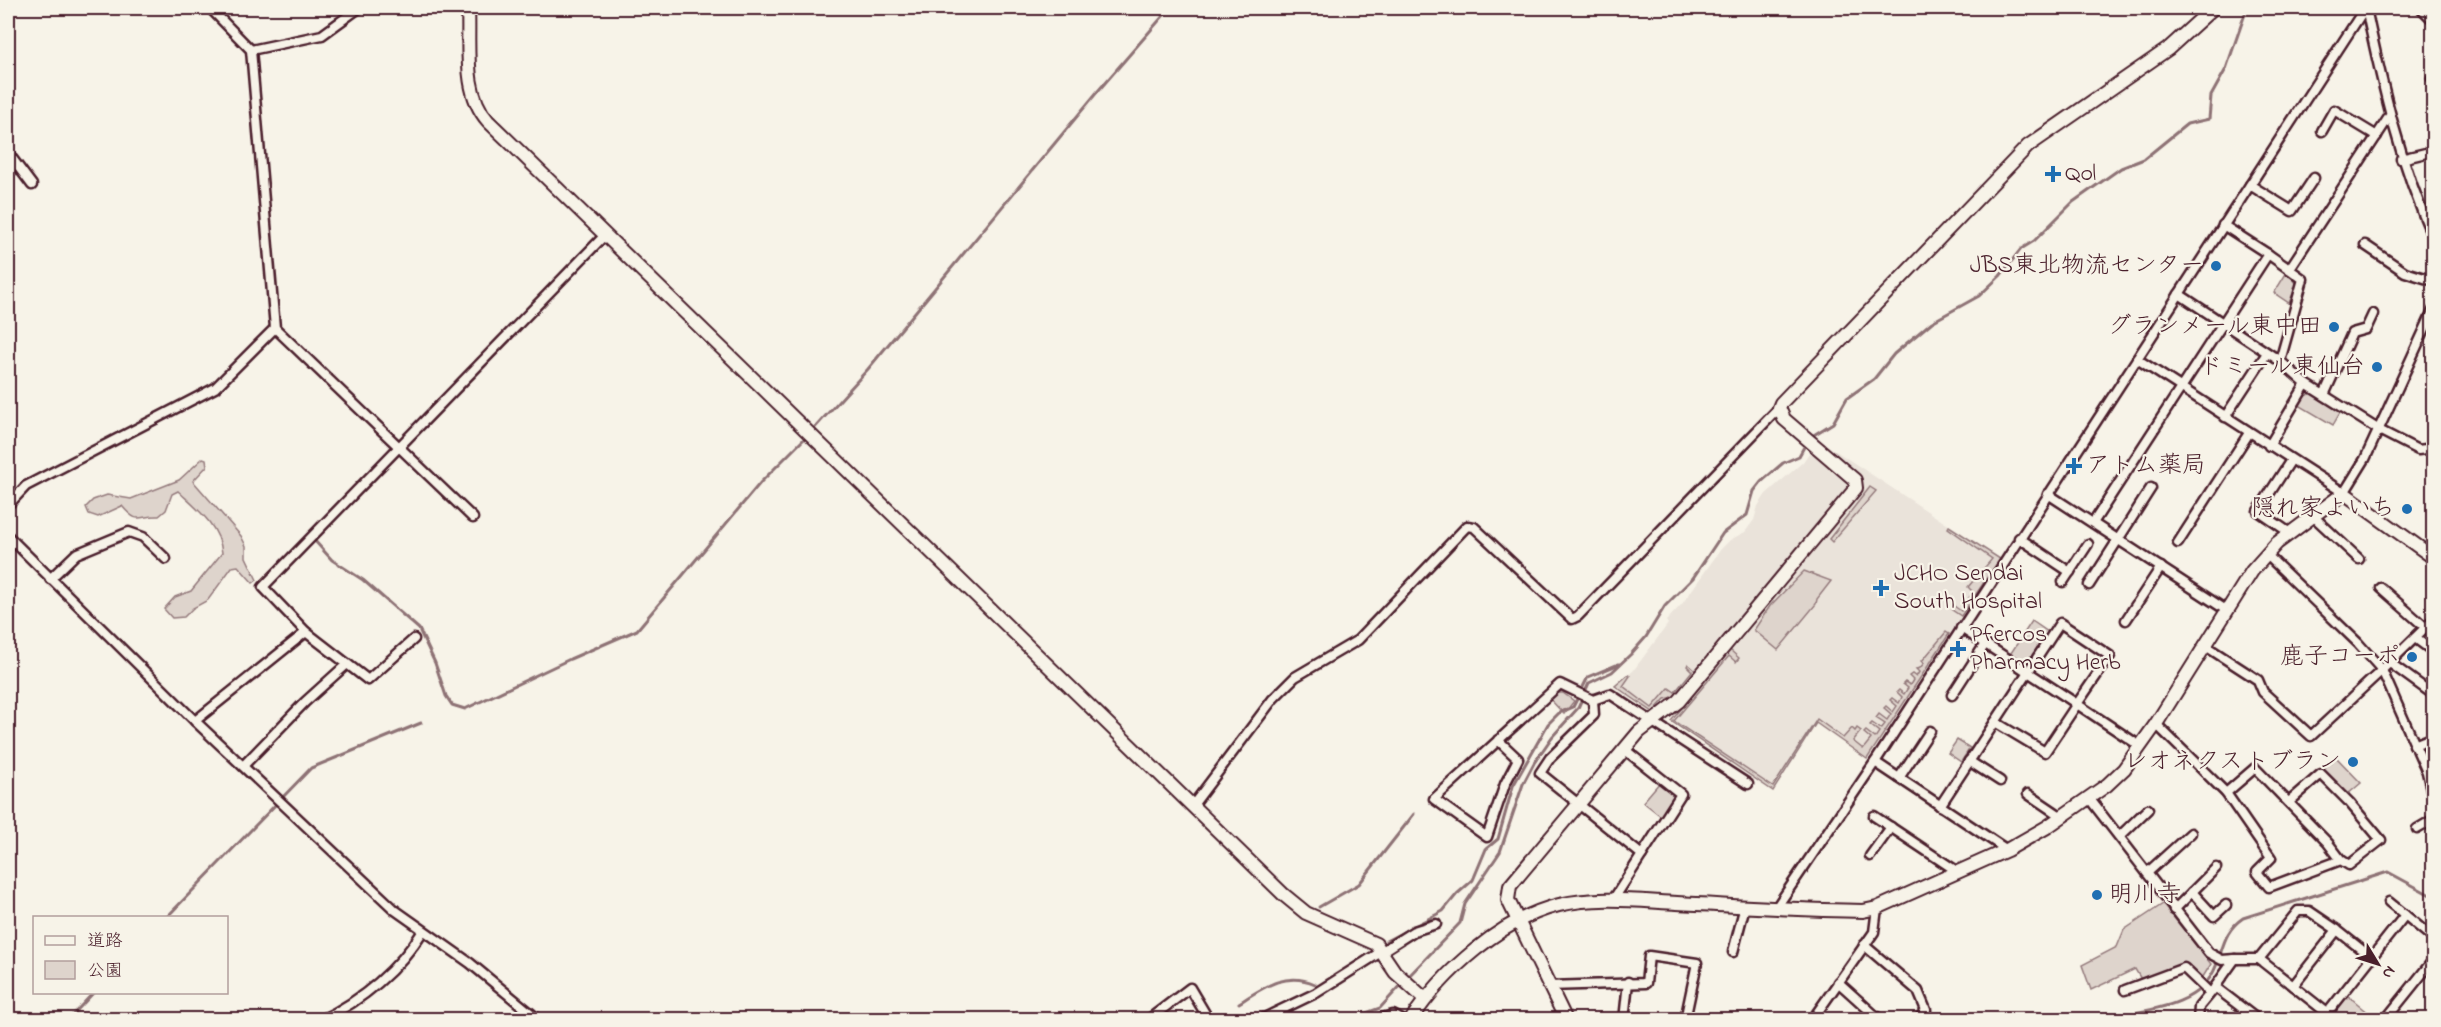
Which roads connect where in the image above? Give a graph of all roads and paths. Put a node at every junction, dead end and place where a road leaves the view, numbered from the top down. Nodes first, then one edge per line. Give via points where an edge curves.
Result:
1 (210, 8) edge
2 (359, 8) edge
3 (468, 8) edge
4 (2213, 8) edge
5 (2366, 8) edge
6 (2421, 8) edge
7 (2433, 21) edge
8 (251, 50) junction
9 (2389, 117) junction
10 (2322, 131) dead end
11 (2377, 136) junction
12 (2433, 151) edge
13 (8, 153) edge
14 (2401, 159) junction
15 (2314, 178) dead end
16 (32, 185) dead end
17 (2250, 185) junction
18 (2223, 225) junction
19 (604, 236) junction
20 (2433, 240) edge
21 (2365, 245) dead end
22 (2268, 254) junction
23 (2290, 268) junction
24 (2433, 280) edge
25 (2179, 294) junction
26 (2433, 309) edge
27 (2373, 314) dead end
28 (2222, 323) junction
29 (275, 328) junction
30 (2267, 353) junction
31 (2137, 359) junction
32 (2280, 362) junction
33 (2307, 384) junction
34 (2181, 387) junction
35 (2324, 395) junction
36 (1779, 408) junction
37 (2225, 417) junction
38 (2379, 430) junction
39 (2249, 433) junction
40 (2270, 446) junction
41 (401, 447) junction
42 (2433, 448) edge
43 (2291, 460) junction
44 (2151, 489) dead end
45 (2344, 493) junction
46 (2048, 494) junction
47 (8, 505) edge
48 (2313, 516) junction
49 (473, 518) dead end
50 (2093, 523) junction
51 (2290, 533) junction
52 (8, 536) edge
53 (2019, 538) junction
54 (2118, 539) junction
55 (2178, 543) dead end
56 (2088, 544) dead end
57 (2266, 554) junction
58 (166, 558) dead end
59 (2433, 558) edge
60 (2359, 559) dead end
61 (2160, 567) junction
62 (2070, 572) junction
63 (50, 579) junction
64 (2063, 582) dead end
65 (2089, 585) dead end
66 (2381, 588) dead end
67 (2226, 610) junction
68 (2433, 619) edge
69 (2126, 620) dead end
70 (2425, 627) junction
71 (1961, 628) junction
72 (306, 632) junction
73 (2415, 638) junction
74 (414, 639) dead end
75 (1985, 644) junction
76 (2204, 645) junction
77 (2433, 652) edge
78 (2390, 663) junction
79 (347, 664) junction
80 (2382, 670) junction
81 (2028, 673) junction
82 (1952, 695) dead end
83 (2433, 695) edge
84 (1591, 699) junction
85 (2077, 704) junction
86 (195, 721) junction
87 (1652, 721) junction
88 (1995, 722) junction
89 (2156, 724) junction
90 (1930, 731) dead end
91 (2433, 737) edge
92 (1498, 740) junction
93 (2414, 745) junction
94 (2140, 746) junction
95 (1624, 749) junction
96 (1970, 761) junction
97 (1875, 762) junction
98 (243, 766) junction
99 (2431, 777) edge
100 (1899, 778) junction
101 (2000, 782) dead end
102 (1748, 784) dead end
103 (2028, 794) dead end
104 (2226, 794) junction
105 (2090, 798) junction
106 (2289, 802) junction
107 (2433, 802) edge
108 (1193, 805) junction
109 (1578, 805) junction
110 (1940, 806) junction
111 (2148, 809) dead end
112 (1874, 816) dead end
113 (2062, 817) junction
114 (2433, 819) edge
115 (1891, 827) junction
116 (2417, 829) dead end
117 (2191, 833) dead end
118 (2120, 836) junction
119 (2007, 850) junction
120 (1641, 855) junction
121 (1870, 856) dead end
122 (2341, 860) junction
123 (2216, 868) dead end
124 (1958, 872) junction
125 (2147, 873) junction
126 (2192, 892) junction
127 (1613, 900) junction
128 (2389, 902) dead end
129 (2226, 905) dead end
130 (1745, 906) junction
131 (1776, 908) junction
132 (1877, 908) junction
133 (2174, 910) junction
134 (2405, 915) junction
135 (1518, 922) junction
136 (1436, 924) dead end
137 (2337, 930) junction
138 (423, 931) junction
139 (2433, 939) edge
140 (1864, 945) junction
141 (1382, 951) junction
142 (1732, 952) dead end
143 (2372, 958) junction
144 (2259, 959) junction
145 (2433, 959) edge
146 (2235, 960) junction
147 (1628, 982) junction
148 (1838, 982) junction
149 (1548, 986) junction
150 (2293, 986) junction
151 (2208, 988) junction
152 (2125, 990) dead end
153 (1425, 999) junction
154 (2198, 1013) edge
155 (2324, 1016) edge
156 (321, 1020) edge
157 (539, 1020) edge
158 (1148, 1020) edge
159 (1209, 1020) edge
160 (1260, 1020) edge
161 (1375, 1020) edge
162 (1402, 1020) edge
163 (1411, 1020) edge
164 (1566, 1020) edge
165 (1624, 1020) edge
166 (1685, 1020) edge
167 (1812, 1020) edge
168 (1880, 1020) edge
169 (1918, 1020) edge
170 (2258, 1020) edge
171 (2336, 1020) edge
172 (2385, 1020) edge

1 - 8 street
2 - 8 street via 322,35
3 - 19 street via 471,85 480,112
4 - 36 street via 2168,50 2028,146
5 - 9 street
5 - 17 street
6 - 7 street
8 - 29 street
9 - 11 street
9 - 14 street
10 - 11 street via 2334,110
11 - 23 street
12 - 14 street
13 - 16 street
14 - 20 street
15 - 17 street via 2292,211
17 - 18 street
18 - 22 street
18 - 25 street
19 - 41 street
19 - 108 street
21 - 24 street via 2405,272
22 - 23 street
22 - 28 street
23 - 32 street via 2303,279
25 - 28 street
25 - 31 street
26 - 38 street
27 - 35 street via 2366,329 2352,333
28 - 30 street
28 - 34 street
29 - 41 street
29 - 47 street via 214,388 26,486
30 - 32 street
30 - 37 street
31 - 34 street
31 - 46 street
32 - 33 street
33 - 35 street
33 - 40 street
34 - 37 street
34 - 50 street
35 - 38 street
36 - 87 street via 1784,419 1855,480 1856,488 1679,701
36 - 108 street via 1572,619 1474,527 1467,526 1358,640 1295,677 1273,699
37 - 39 street
38 - 42 street via 2418,450
38 - 45 street
39 - 40 street
39 - 55 street
40 - 43 street
41 - 49 street
41 - 72 street via 263,586
43 - 45 street
43 - 51 street via 2258,511
44 - 54 street
45 - 48 street
45 - 59 street
46 - 50 street
46 - 53 street
48 - 51 street
48 - 60 street
50 - 54 street
51 - 57 street
52 - 63 street
53 - 62 street
53 - 71 street
54 - 61 street
54 - 65 street
56 - 62 street
57 - 67 street
57 - 80 street
58 - 63 street via 143,537 129,532 76,554
61 - 67 street
61 - 69 street
62 - 64 street
63 - 86 street
66 - 70 street
67 - 76 street
68 - 70 street
70 - 73 street
71 - 75 street
71 - 97 street
72 - 79 street
72 - 86 street
73 - 77 street
73 - 78 street
74 - 79 street via 368,680
75 - 81 street
75 - 82 street
76 - 80 street via 2258,680 2263,693 2311,736
76 - 89 street
78 - 80 street
78 - 83 street
79 - 98 street
80 - 93 street
81 - 85 street
81 - 85 street via 2060,623 2110,656
81 - 88 street
84 - 87 street via 1610,693
84 - 92 street via 1560,684
84 - 109 street via 1594,715 1540,773
85 - 88 street via 2044,752
85 - 94 street
86 - 98 street
87 - 95 street
87 - 102 street
88 - 96 street
89 - 94 street
89 - 104 street
90 - 100 street
91 - 93 street
92 - 92 street via 1434,799 1487,837 1518,759
93 - 99 street
94 - 105 street via 2124,769
95 - 109 street
95 - 120 street via 1681,794
96 - 101 street
96 - 110 street
97 - 100 street
97 - 131 street
98 - 138 street via 395,910
99 - 107 street
100 - 110 street
103 - 113 street
104 - 106 street via 2255,768
104 - 122 street via 2271,858 2257,872 2269,887
105 - 113 street
105 - 118 street
106 - 122 street
106 - 122 street via 2321,774 2381,840 2349,866
108 - 141 street via 1306,913 1376,944
109 - 120 street
109 - 135 street via 1510,886 1508,900
110 - 119 street
111 - 118 street
112 - 115 street
113 - 119 street
114 - 116 street
115 - 121 street
115 - 124 street
117 - 125 street
118 - 125 street
119 - 124 street
120 - 127 street
123 - 126 street
124 - 132 street
125 - 133 street
126 - 129 street via 2214,916
126 - 133 street
127 - 130 street
127 - 135 street via 1558,905
128 - 134 street
130 - 131 street
130 - 142 street
131 - 132 street
132 - 140 street via 1874,932
133 - 146 street via 2218,958
134 - 139 street
134 - 143 street
135 - 149 street
135 - 153 street via 1491,937
136 - 141 street via 1414,931
137 - 143 street
137 - 144 street via 2314,914 2298,911
137 - 150 street
138 - 156 street via 385,977 340,1011
138 - 157 street via 470,963
140 - 148 street
140 - 169 street via 1918,991 1926,1010
141 - 153 street via 1395,972
141 - 160 street via 1316,993
143 - 155 street
144 - 146 street
144 - 150 street
145 - 172 street
146 - 151 street
147 - 149 street
147 - 165 street
147 - 166 street via 1646,983 1649,956 1697,963
148 - 167 street
148 - 168 street
149 - 164 street
150 - 155 street
151 - 152 street via 2184,968
151 - 154 street
151 - 170 street
153 - 163 street
155 - 171 street
158 - 159 street via 1190,988
161 - 162 street via 1393,1015

